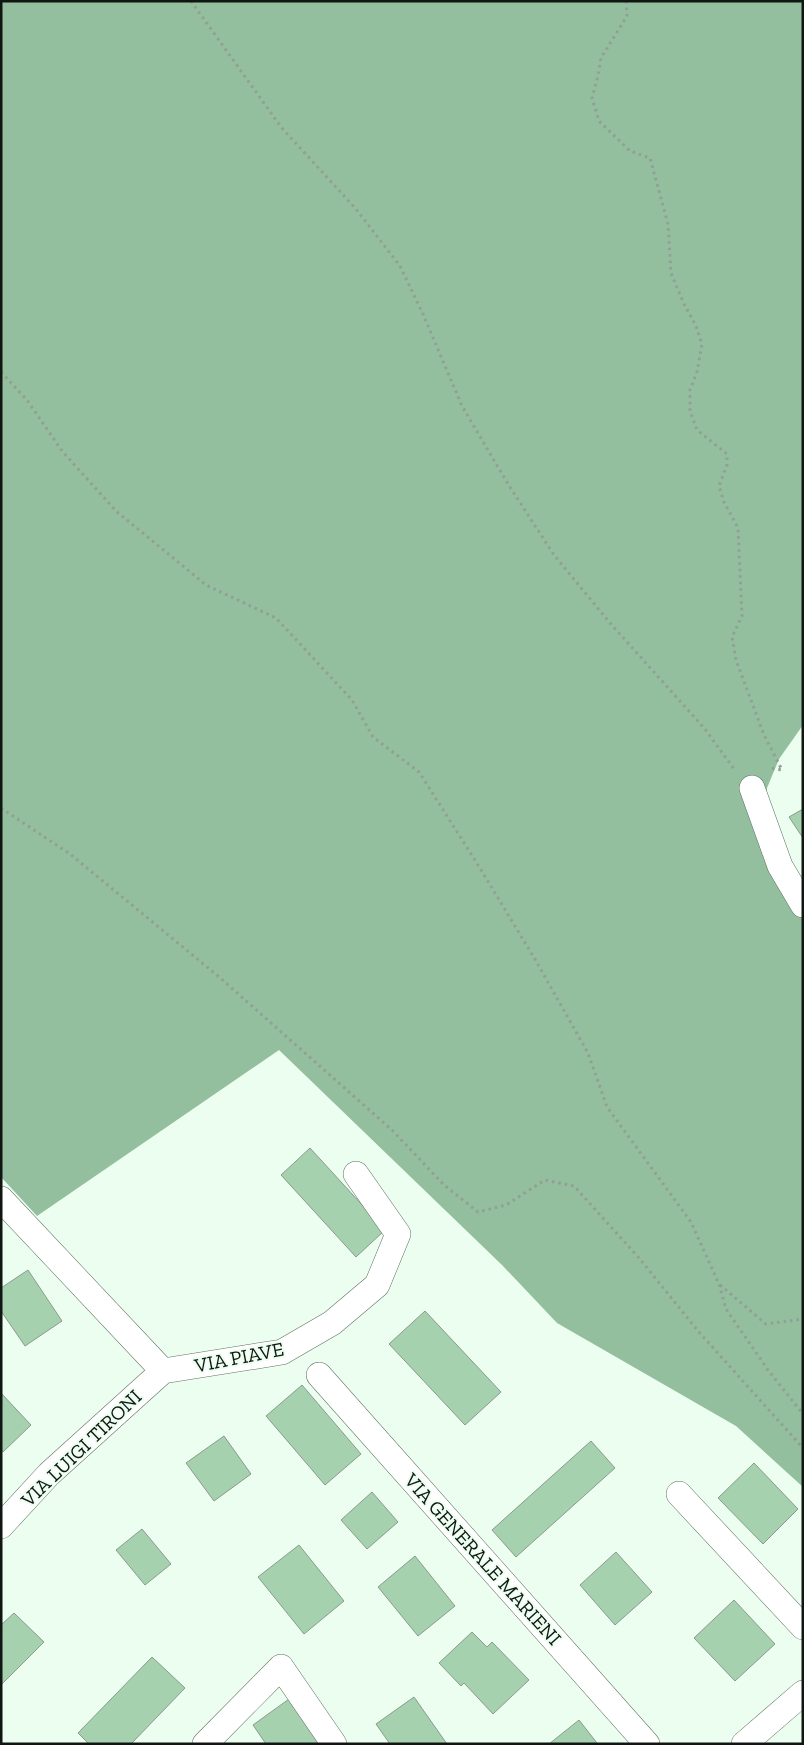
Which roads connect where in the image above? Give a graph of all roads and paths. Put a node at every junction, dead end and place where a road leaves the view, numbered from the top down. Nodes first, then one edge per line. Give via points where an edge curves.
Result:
1 (191, 1) edge
2 (626, 1) edge
3 (1, 372) edge
4 (752, 788) junction
5 (1, 808) edge
6 (803, 905) edge
7 (356, 1174) dead end
8 (1, 1199) edge
9 (719, 1284) junction
10 (803, 1319) edge
11 (162, 1371) junction
12 (319, 1375) dead end
13 (803, 1414) edge
14 (803, 1448) edge
15 (680, 1494) dead end
16 (6, 1511) edge
17 (803, 1627) edge
18 (803, 1693) edge
19 (205, 1744) edge
20 (334, 1744) edge
21 (647, 1744) edge
22 (744, 1744) edge

1 - 4 path via 281,127 356,209 400,266 462,406 554,555
2 - 4 path via 627,16 601,58 592,98 599,121 630,151 650,158 668,224 671,273 702,344 690,390 690,412 697,430 726,454 727,465 718,486 738,528 742,616 732,637 736,660 764,735 782,770 762,766 752,778
3 - 9 path via 26,400 62,451 116,511 206,585 276,618 352,700 373,737 419,772 536,961 588,1053 607,1107 691,1222
4 - 6 street via 780,866
5 - 14 path via 70,854 218,976 392,1130 444,1185 478,1212 506,1205 545,1180 574,1186
7 - 11 street, VIA PIAVE via 398,1234 377,1285 332,1324 282,1352
8 - 11 street
9 - 10 path via 766,1324
9 - 13 path via 726,1309
11 - 16 street, VIA LUIGI TIRONI
12 - 21 street, VIA GENERALE MARIENI
15 - 17 street
18 - 22 street
19 - 20 street via 280,1667

